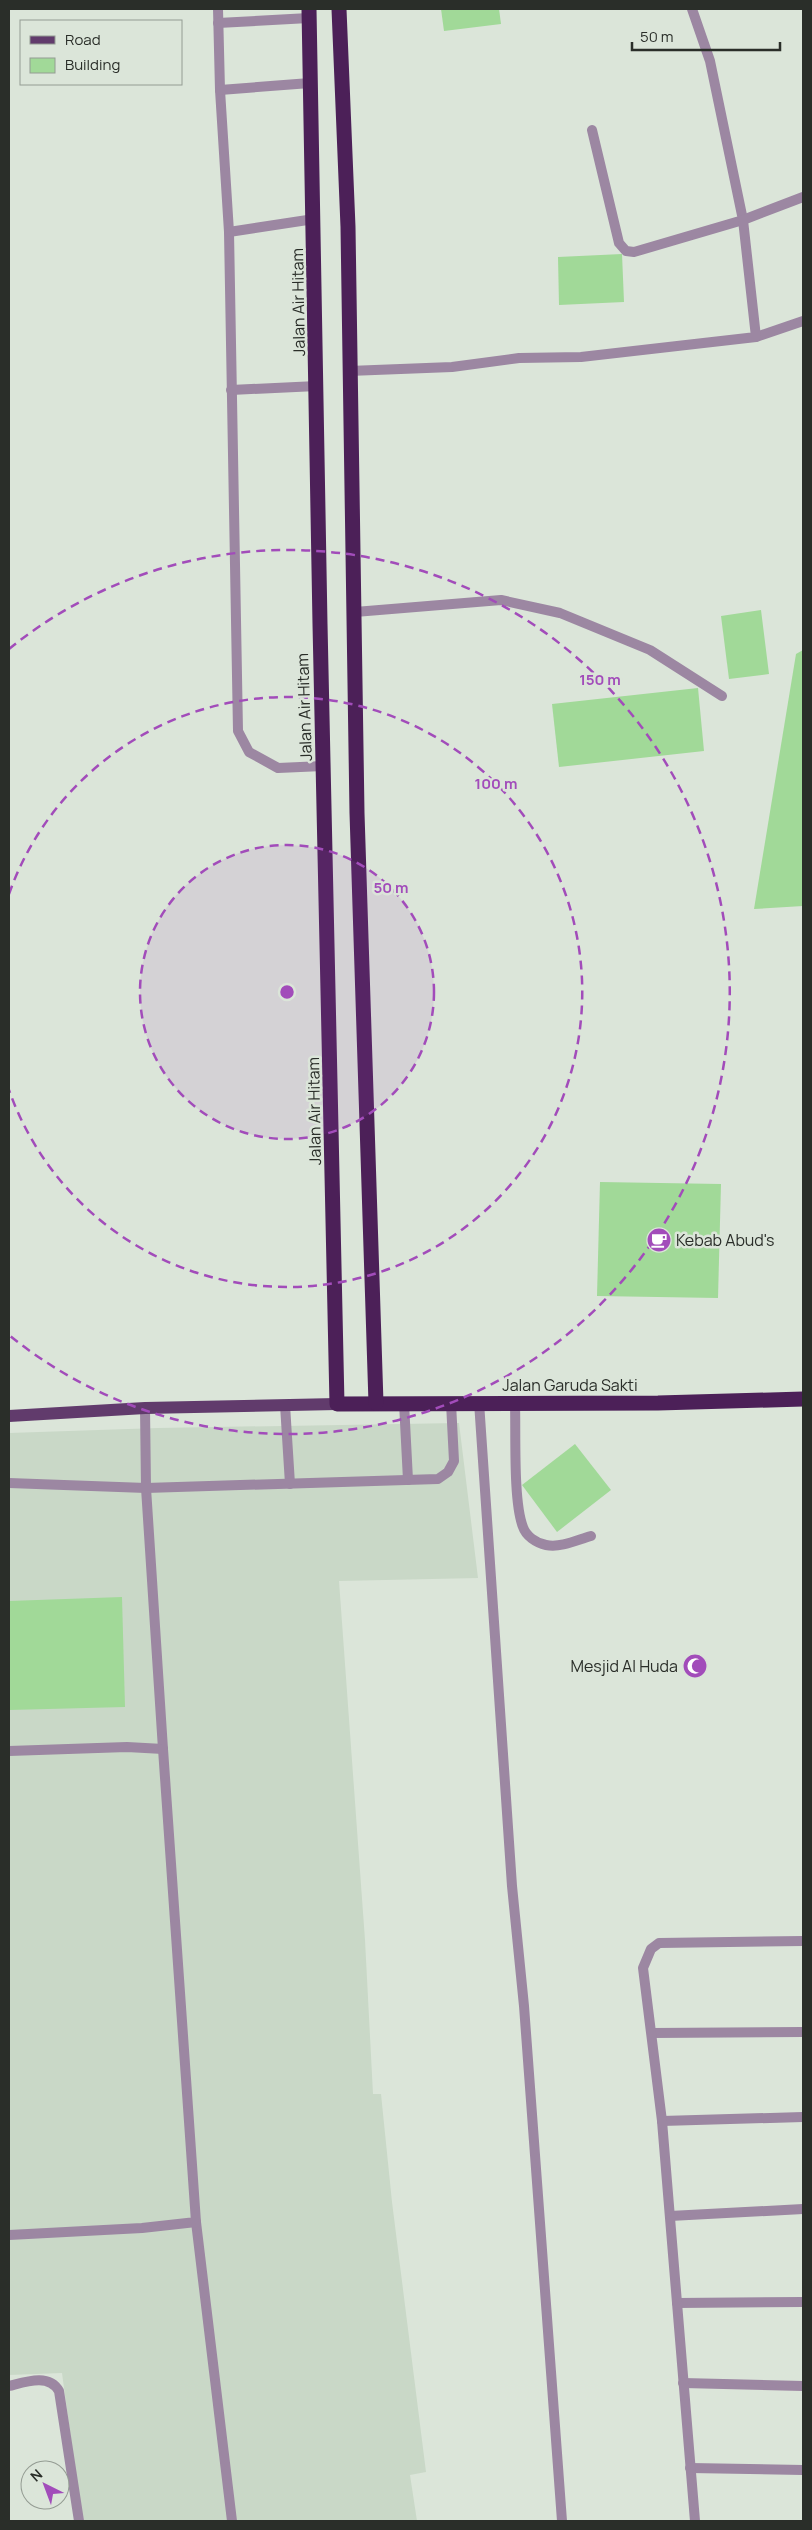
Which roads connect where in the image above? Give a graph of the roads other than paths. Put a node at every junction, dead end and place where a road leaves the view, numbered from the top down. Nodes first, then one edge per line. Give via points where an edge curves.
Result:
1 (218, 9) edge
2 (340, 9) edge
3 (692, 9) edge
4 (309, 13) edge
5 (218, 23) junction
6 (310, 83) junction
7 (220, 90) junction
8 (592, 130) dead end
9 (803, 196) edge
10 (314, 219) junction
11 (743, 220) junction
12 (228, 232) junction
13 (803, 321) edge
14 (756, 337) junction
15 (348, 371) junction
16 (317, 386) junction
17 (231, 390) junction
18 (355, 612) junction
19 (722, 696) dead end
20 (324, 766) junction
21 (803, 1399) edge
22 (479, 1402) junction
23 (376, 1403) junction
24 (404, 1403) junction
25 (451, 1403) junction
26 (337, 1404) junction
27 (516, 1404) junction
28 (285, 1405) junction
29 (145, 1408) junction
30 (9, 1416) edge
31 (408, 1480) junction
32 (9, 1483) edge
33 (290, 1484) junction
34 (146, 1488) junction
35 (591, 1536) dead end
36 (163, 1749) junction
37 (9, 1750) edge
38 (803, 1941) edge
39 (803, 2032) edge
40 (652, 2034) junction
41 (803, 2117) edge
42 (662, 2121) junction
43 (803, 2210) edge
44 (670, 2216) junction
45 (196, 2222) junction
46 (9, 2235) edge
47 (803, 2302) edge
48 (677, 2303) junction
49 (683, 2383) junction
50 (9, 2386) edge
51 (803, 2386) edge
52 (690, 2468) junction
53 (803, 2470) edge
54 (79, 2521) edge
55 (232, 2521) edge
56 (562, 2521) edge
57 (696, 2521) edge

1 - 5 street
2 - 15 highway via 348,227
3 - 11 street via 710,61
4 - 5 street
4 - 6 highway, Jalan Air Hitam
5 - 7 street
6 - 7 street
6 - 10 highway, Jalan Air Hitam
7 - 12 street
8 - 11 street via 619,242 626,251 634,252
9 - 11 street
10 - 12 street
10 - 16 highway, Jalan Air Hitam
11 - 14 street
12 - 17 street
13 - 14 street
14 - 15 street via 582,357 519,358 452,367
15 - 18 highway
16 - 17 street
16 - 20 highway, Jalan Air Hitam
17 - 20 street via 238,732 250,752 278,768
18 - 19 street via 501,600 552,611 650,650
18 - 23 highway via 358,823
20 - 26 highway, Jalan Air Hitam
21 - 27 highway, Jalan Garuda Sakti
22 - 25 highway, Jalan Garuda Sakti
22 - 27 highway, Jalan Garuda Sakti
22 - 56 street via 511,1876 524,2006
23 - 24 highway, Jalan Garuda Sakti
23 - 26 highway, Jalan Garuda Sakti
24 - 25 highway, Jalan Garuda Sakti
24 - 31 street
25 - 31 street via 454,1461 448,1472 438,1479
26 - 28 main road
27 - 35 street via 518,1502 526,1532 546,1545 560,1545
28 - 29 main road
28 - 33 street
29 - 30 main road
29 - 34 street
31 - 33 street
32 - 34 street
33 - 34 street
34 - 36 street
36 - 37 street
36 - 45 street
38 - 40 street via 660,1943 652,1949 643,1968
39 - 40 street
40 - 42 street
41 - 42 street
42 - 44 street
43 - 44 street
44 - 48 street
45 - 46 street
45 - 55 street
47 - 48 street
48 - 49 street
49 - 51 street
49 - 52 street
50 - 54 street via 37,2380 49,2382 56,2388
52 - 53 street
52 - 57 street

